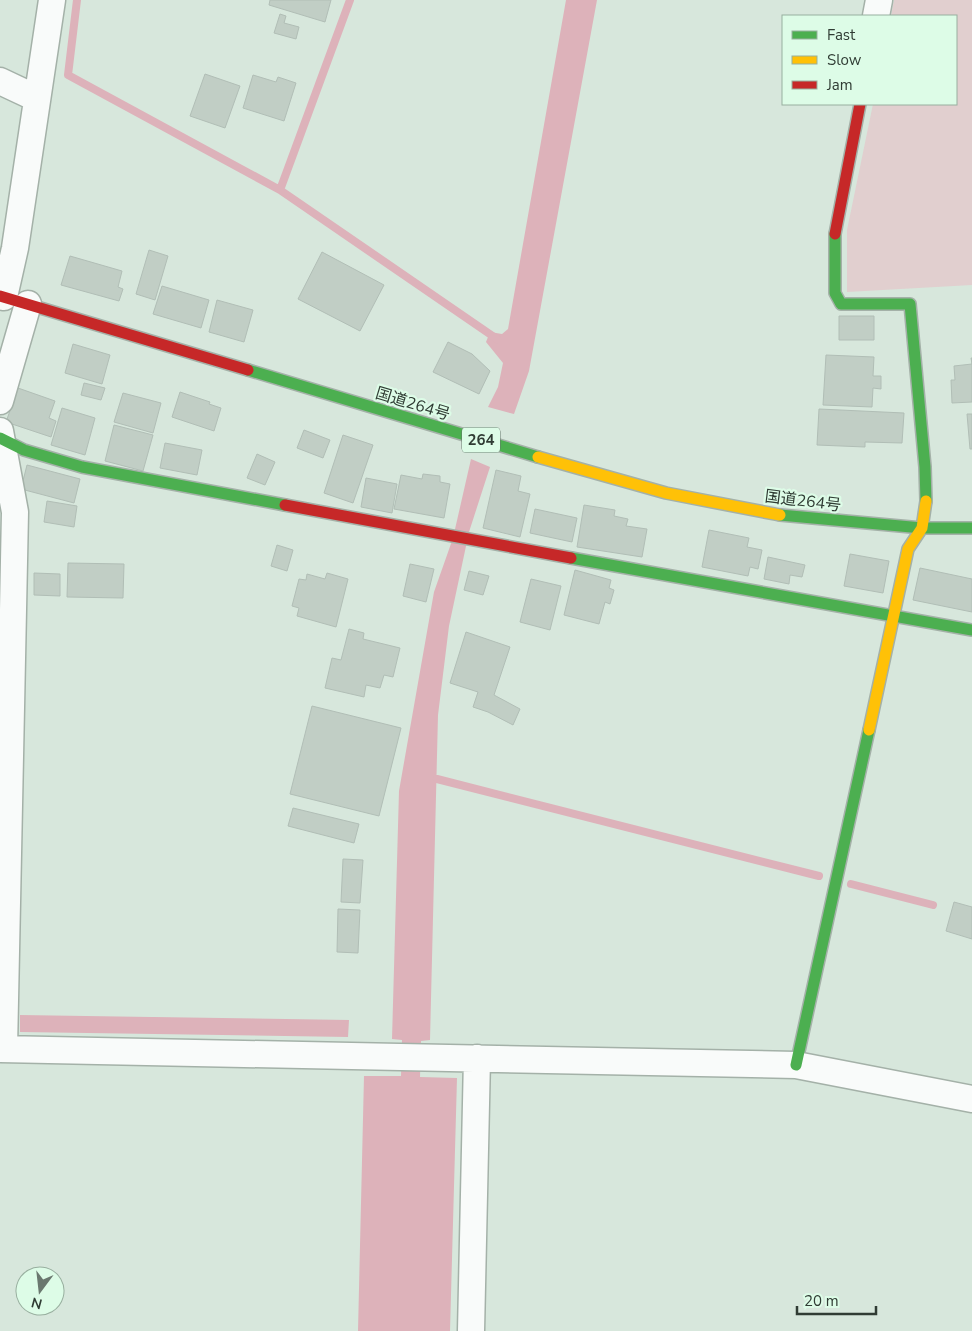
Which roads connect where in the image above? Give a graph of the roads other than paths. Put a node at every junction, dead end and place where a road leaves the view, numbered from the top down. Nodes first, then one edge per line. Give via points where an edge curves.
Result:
1 (52, 0) edge
2 (879, 0) edge
3 (876, 15) edge
4 (0, 81) edge
5 (36, 98) junction
6 (860, 105) edge
7 (11, 299) edge
8 (0, 401) edge
9 (1, 436) edge
10 (922, 528) junction
11 (972, 528) edge
12 (894, 616) junction
13 (6, 626) edge
14 (972, 630) edge
15 (2, 1049) edge
16 (477, 1058) junction
17 (796, 1065) junction
18 (972, 1099) edge
19 (471, 1331) edge

1 - 5 street
2 - 3 street
4 - 5 street
5 - 7 street
6 - 10 main road via 834,238 835,293 841,304 910,304 925,467 926,501
7 - 8 street
7 - 10 main road, 国道264号 / 264 via 666,493 788,518
9 - 12 main road via 24,450 82,467
9 - 13 street via 15,512
10 - 11 main road, 国道264号 / 264
10 - 12 main road via 908,549
12 - 14 main road
12 - 17 main road
13 - 15 street
15 - 16 street
16 - 17 street
16 - 19 street
17 - 18 street

